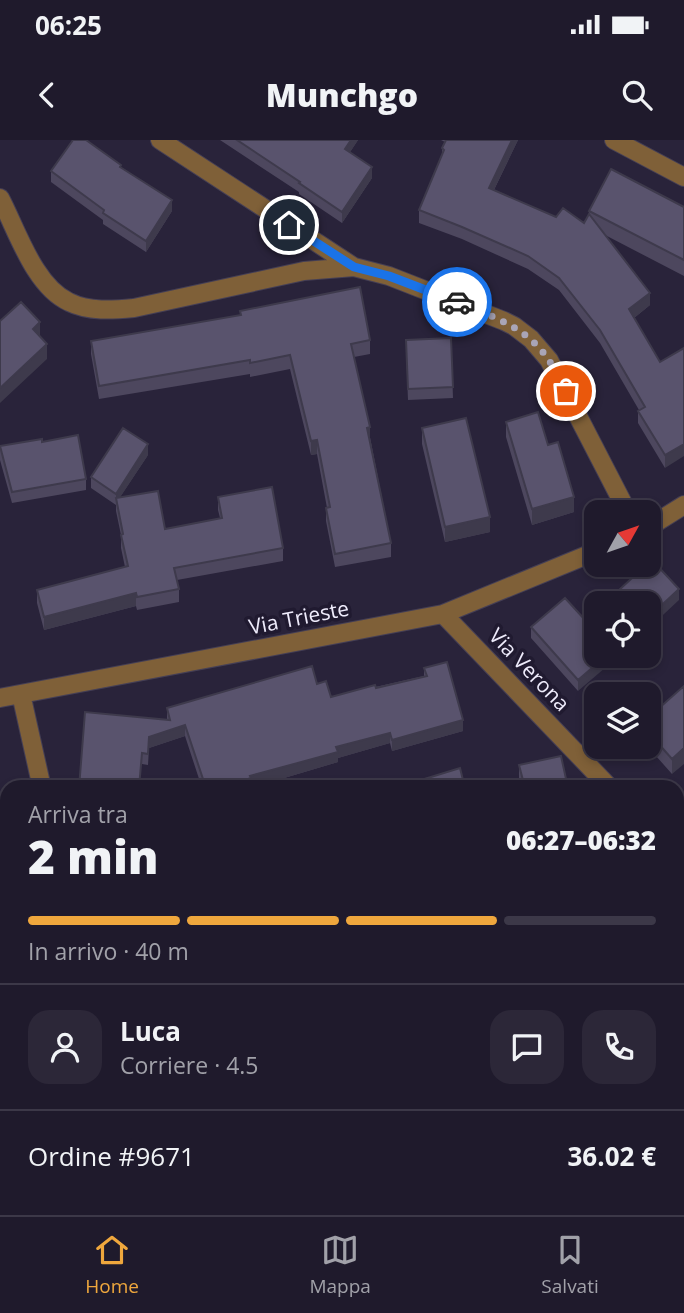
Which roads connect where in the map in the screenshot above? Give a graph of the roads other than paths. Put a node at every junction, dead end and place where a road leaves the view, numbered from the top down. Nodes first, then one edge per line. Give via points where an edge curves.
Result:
1 (160, 140) edge
2 (614, 140) edge
3 (684, 177) edge
4 (0, 198) edge
5 (354, 267) junction
6 (621, 500) edge
7 (684, 505) edge
8 (662, 519) edge
9 (584, 556) edge
10 (443, 614) junction
11 (21, 694) junction
12 (0, 698) edge
13 (41, 780) edge
14 (602, 780) edge

1 - 5 street
2 - 3 street
4 - 5 street via 42,279 58,296 83,307 134,308 304,271
5 - 6 street via 493,316 531,339 554,367
7 - 8 street
9 - 10 street, Via Trieste
10 - 11 street, Via Trieste
10 - 14 street, Via Verona
11 - 12 street, Via Trieste
11 - 13 street

